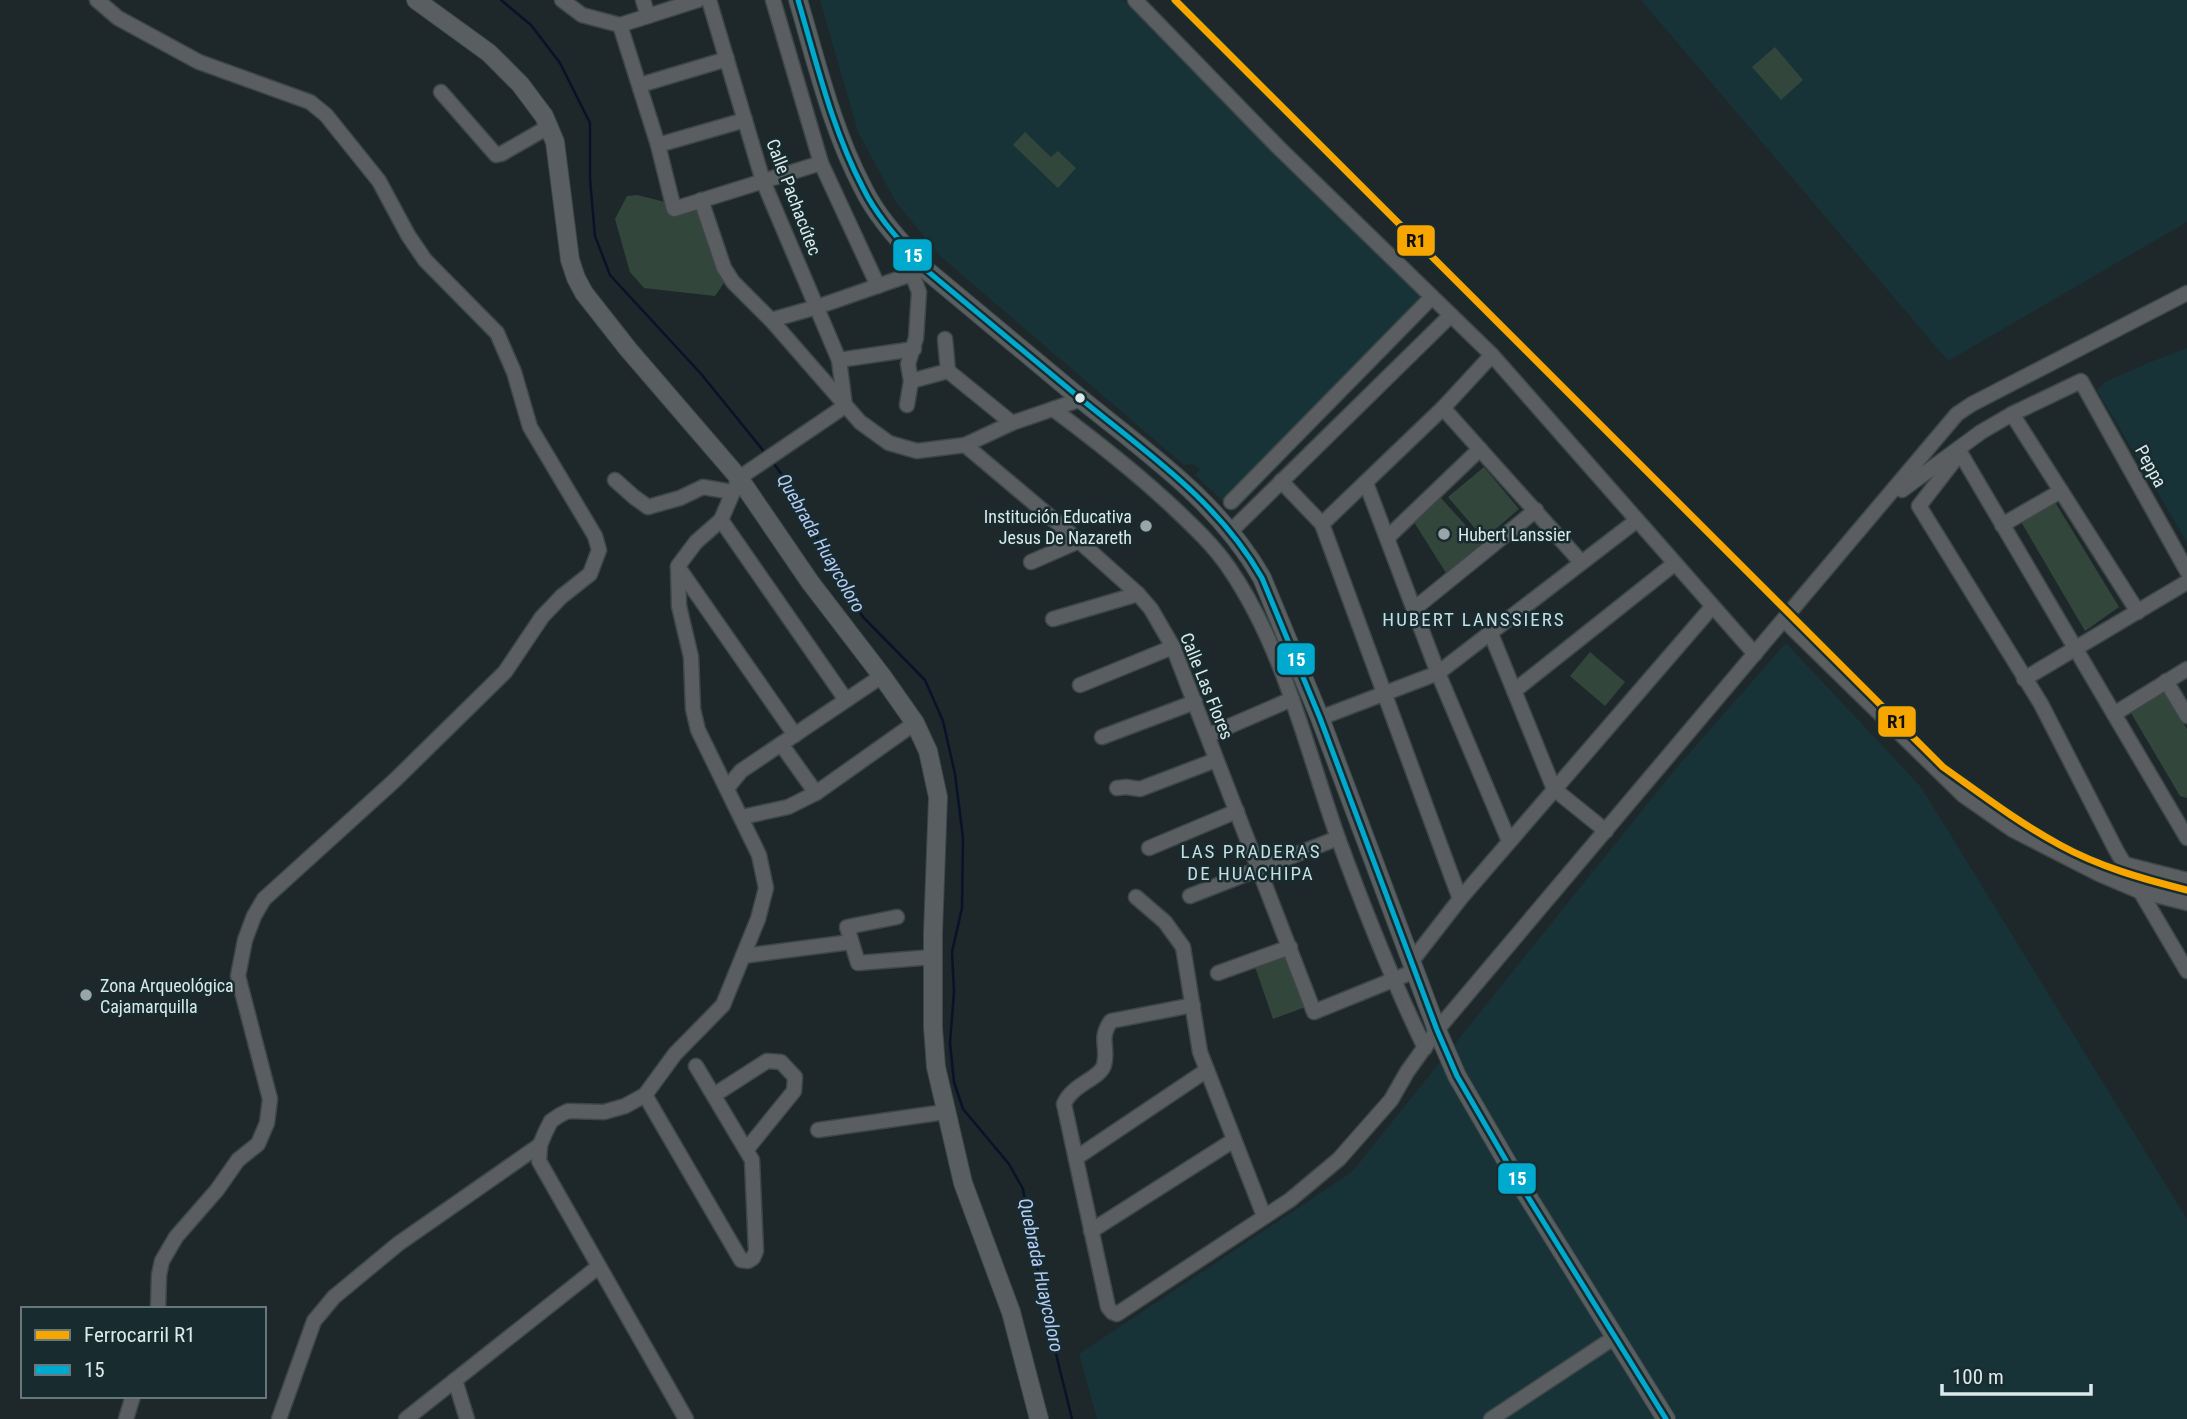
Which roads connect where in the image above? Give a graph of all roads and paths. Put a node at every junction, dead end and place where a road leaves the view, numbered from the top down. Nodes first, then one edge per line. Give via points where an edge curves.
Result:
1 (97, 0) edge
2 (416, 0) edge
3 (562, 0) edge
4 (643, 0) edge
5 (698, 0) edge
6 (709, 0) edge
7 (773, 0) edge
8 (798, 0) edge
9 (1135, 0) edge
10 (648, 16) junction
11 (620, 25) junction
12 (727, 59) junction
13 (640, 85) junction
14 (440, 92) dead end
15 (745, 120) junction
16 (550, 126) junction
17 (658, 145) junction
18 (821, 163) junction
19 (763, 181) junction
20 (701, 200) junction
21 (878, 286) junction
22 (2187, 293) edge
23 (1432, 297) junction
24 (817, 307) junction
25 (1451, 314) junction
26 (771, 320) junction
27 (944, 339) dead end
28 (914, 348) junction
29 (1492, 355) junction
30 (839, 360) junction
31 (948, 371) junction
32 (911, 381) junction
33 (1082, 399) junction
34 (908, 405) dead end
35 (845, 406) junction
36 (1443, 408) junction
37 (1053, 409) junction
38 (2012, 414) junction
39 (1012, 423) junction
40 (965, 445) junction
41 (1480, 449) junction
42 (1959, 451) junction
43 (615, 480) dead end
44 (1281, 481) junction
45 (1366, 483) junction
46 (736, 485) junction
47 (2061, 491) junction
48 (1231, 502) dead end
49 (1884, 503) junction
50 (1536, 510) junction
51 (721, 520) junction
52 (1636, 521) junction
53 (1322, 524) junction
54 (2002, 524) junction
55 (1231, 531) junction
56 (1387, 538) junction
57 (1080, 541) junction
58 (1031, 562) dead end
59 (1581, 562) junction
60 (1674, 564) junction
61 (678, 566) junction
62 (2187, 570) edge
63 (2187, 583) edge
64 (1138, 594) junction
65 (1712, 607) junction
66 (1414, 609) junction
67 (2137, 612) junction
68 (1053, 619) dead end
69 (1784, 620) junction
70 (1491, 634) junction
71 (1173, 647) junction
72 (2075, 649) junction
73 (1755, 654) junction
74 (2187, 668) edge
75 (1438, 673) junction
76 (882, 676) junction
77 (2024, 679) junction
78 (2166, 681) junction
79 (1080, 685) dead end
80 (1514, 691) junction
81 (1384, 695) junction
82 (1292, 699) junction
83 (846, 701) junction
84 (1195, 702) junction
85 (2114, 714) junction
86 (2187, 716) edge
87 (1320, 718) junction
88 (915, 723) junction
89 (795, 735) junction
90 (1209, 735) junction
91 (1102, 737) dead end
92 (781, 744) junction
93 (1216, 760) junction
94 (727, 788) junction
95 (1117, 788) dead end
96 (1554, 789) junction
97 (816, 793) junction
98 (2170, 810) junction
99 (1237, 811) junction
100 (2187, 813) edge
101 (742, 817) junction
102 (1606, 831) junction
103 (1338, 838) junction
104 (2187, 838) edge
105 (1509, 841) junction
106 (1149, 848) dead end
107 (2124, 864) junction
108 (1260, 868) junction
109 (2187, 880) edge
110 (2139, 891) junction
111 (1190, 896) dead end
112 (1136, 897) dead end
113 (1460, 899) junction
114 (2187, 903) edge
115 (897, 917) dead end
116 (851, 942) junction
117 (1290, 947) junction
118 (743, 956) junction
119 (933, 957) junction
120 (1413, 966) junction
121 (2187, 971) edge
122 (1218, 973) dead end
123 (1393, 980) junction
124 (1193, 1005) junction
125 (1439, 1033) junction
126 (1425, 1048) junction
127 (696, 1066) dead end
128 (1207, 1070) junction
129 (645, 1095) junction
130 (713, 1095) junction
131 (945, 1112) junction
132 (818, 1130) dead end
133 (1234, 1140) junction
134 (540, 1145) junction
135 (747, 1149) junction
136 (1076, 1158) junction
137 (1264, 1216) junction
138 (1090, 1231) junction
139 (598, 1267) junction
140 (158, 1307) edge
141 (1615, 1337) junction
142 (455, 1380) junction
143 (132, 1398) edge
144 (126, 1419) edge
145 (279, 1419) edge
146 (406, 1419) edge
147 (467, 1419) edge
148 (686, 1419) edge
149 (1039, 1419) edge
150 (1490, 1419) edge
151 (1666, 1419) edge

1 - 140 street via 118,19 199,62 310,102 326,115 379,181 425,260 497,333 530,427 596,536 599,550 590,574 542,617 505,672 259,908 239,976 270,1098 267,1123 258,1144 238,1160 176,1237 162,1261
2 - 16 main road via 489,53 520,84
3 - 11 street via 582,15
4 - 10 street
5 - 10 street
6 - 12 street, Calle Pachacútec
7 - 18 street
8 - 33 main road via 837,131 863,190 893,234 925,269
9 - 23 street
10 - 11 street
11 - 13 street
12 - 13 street
12 - 15 street, Calle Pachacútec
13 - 17 street
14 - 16 street via 496,155
15 - 17 street
15 - 19 street, Calle Pachacútec
16 - 46 main road via 576,278
17 - 20 street via 674,209
18 - 19 street
18 - 21 street
19 - 20 street
19 - 24 street, Calle Pachacútec
20 - 26 street via 724,268
21 - 24 street
21 - 28 street via 912,274 919,292
22 - 49 street via 1957,414
23 - 25 street
23 - 48 street
24 - 26 street
24 - 30 street, Calle Pachacútec
25 - 29 street
25 - 44 street
26 - 35 street
27 - 31 street
28 - 30 street
28 - 32 street via 908,364
29 - 36 street
29 - 52 street
30 - 35 street, Calle Pachacútec
31 - 32 street
31 - 39 street
32 - 34 street
33 - 37 street
33 - 55 main road via 1164,466
35 - 40 street via 889,443 917,451
35 - 46 street
36 - 41 street
36 - 45 street
37 - 39 street
37 - 82 street via 1136,473 1208,540 1246,594
38 - 42 street
38 - 47 street
38 - 62 street, Peppa via 2081,381
39 - 40 street
40 - 57 street, Calle Las Flores
41 - 50 street
41 - 56 street
42 - 49 street
42 - 54 street
42 - 77 street via 1919,506
43 - 46 street via 648,507 702,487
44 - 53 street
44 - 55 street
45 - 53 street
45 - 56 street
46 - 51 street
46 - 76 main road
47 - 54 street
47 - 67 street
49 - 69 street
50 - 59 street
50 - 66 street
51 - 61 street
51 - 83 street
52 - 59 street
52 - 60 street
53 - 81 street
54 - 72 street
55 - 87 main road via 1262,578
56 - 66 street
57 - 58 street
57 - 64 street, Calle Las Flores
59 - 70 street
60 - 65 street
60 - 80 street
61 - 89 street
61 - 94 street via 693,709 698,730
63 - 67 street
64 - 68 street
64 - 71 street, Calle Las Flores
65 - 73 street
65 - 96 street
66 - 75 street
67 - 72 street
69 - 73 street
69 - 110 street via 1963,795 2013,830
70 - 75 street
70 - 80 street
71 - 79 street
71 - 84 street, Calle Las Flores
72 - 77 street
72 - 85 street
73 - 102 street
74 - 78 street
75 - 81 street
75 - 105 street
76 - 83 street
76 - 88 main road
77 - 107 street
78 - 85 street
78 - 86 street
80 - 96 street
81 - 87 street
81 - 113 street
82 - 90 street
82 - 103 street
83 - 89 street
84 - 90 street, Calle Las Flores
84 - 91 street
85 - 98 street
87 - 120 main road
88 - 97 street
88 - 119 main road via 929,751 938,797
89 - 92 street
90 - 93 street, Calle Las Flores
92 - 94 street via 741,771
92 - 97 street
93 - 95 street via 1140,789
93 - 99 street, Calle Las Flores
94 - 101 street
96 - 102 street
96 - 105 street
97 - 101 street via 788,807
98 - 100 street
98 - 104 street
99 - 106 street
99 - 108 street, Calle Las Flores
101 - 118 street via 759,855 766,888
102 - 125 street
103 - 108 street
103 - 123 street
105 - 113 street
107 - 109 street
107 - 110 street
108 - 111 street
108 - 117 street, Calle Las Flores
110 - 114 street
110 - 121 street
112 - 124 street via 1165,922 1183,947
113 - 120 street
115 - 116 street via 847,927
116 - 118 street
116 - 119 street via 858,963
117 - 122 street
117 - 123 street, Calle Las Flores via 1314,1012
118 - 129 street via 723,1005
119 - 131 main road via 936,1067
120 - 123 street
120 - 125 main road
123 - 126 street
124 - 128 street
124 - 136 street via 1111,1021 1104,1030 1104,1066 1071,1090 1063,1104
125 - 126 street
125 - 141 main road via 1457,1076
126 - 137 street via 1391,1100 1339,1158
127 - 130 street
128 - 133 street
128 - 136 street
129 - 134 street via 604,1112 568,1111 551,1121
129 - 135 street via 741,1260 748,1261 756,1251 752,1160
130 - 135 street
130 - 135 street via 767,1060 781,1062 795,1077 794,1091
131 - 132 street
131 - 149 main road via 963,1183 1011,1312
133 - 137 street
133 - 138 street
134 - 139 street via 540,1161
134 - 145 street via 398,1244 334,1297 314,1321
136 - 138 street
137 - 138 street via 1117,1314 1108,1307
139 - 142 street
139 - 148 street
141 - 150 street
141 - 151 main road
142 - 146 street
142 - 147 street
143 - 144 street

